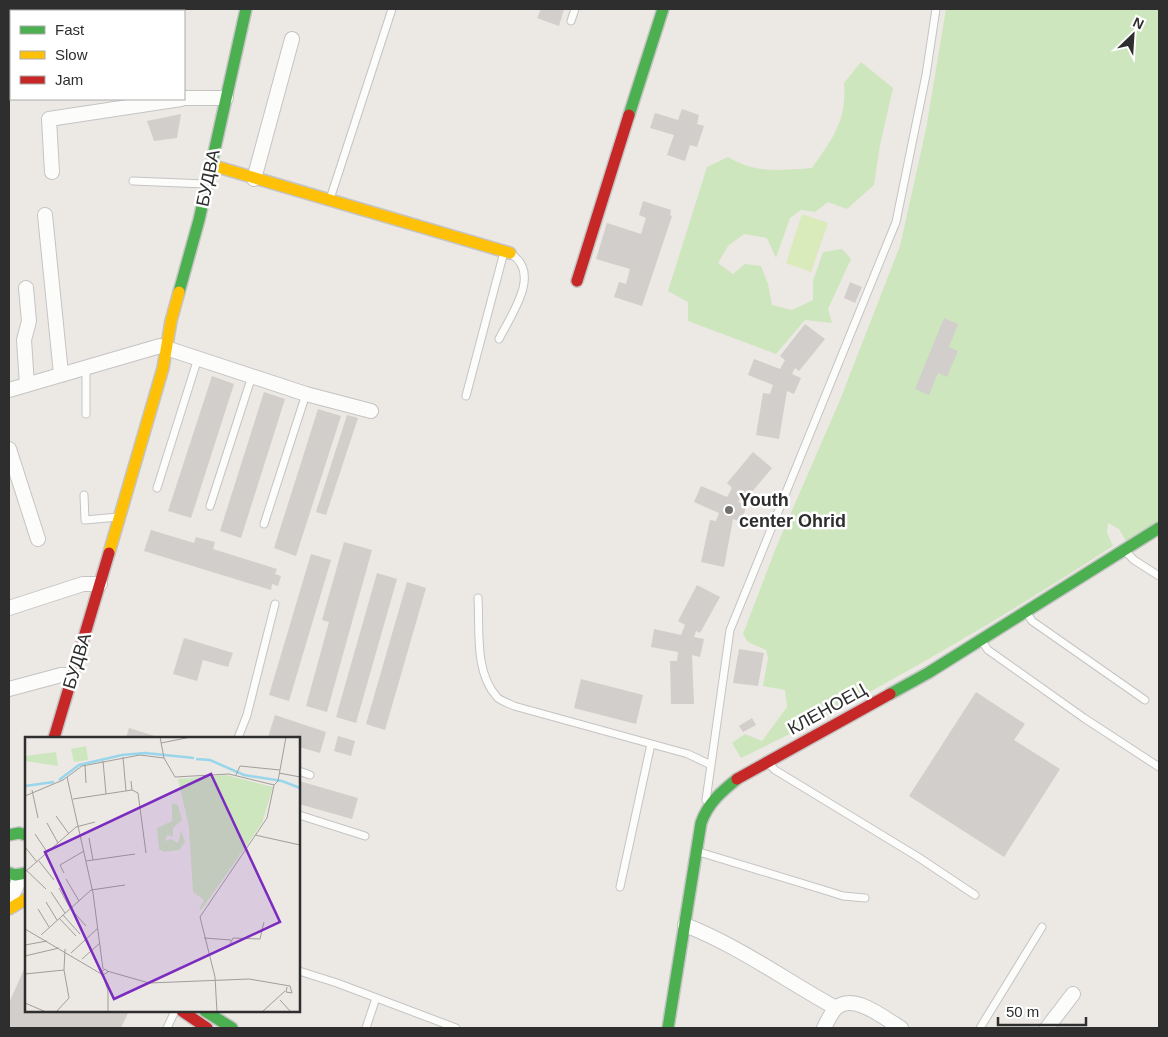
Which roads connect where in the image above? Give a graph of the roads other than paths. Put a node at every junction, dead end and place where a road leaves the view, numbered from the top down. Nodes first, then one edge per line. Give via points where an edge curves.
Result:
1 (246, 9) edge
2 (392, 9) edge
3 (574, 9) edge
4 (663, 9) edge
5 (936, 9) edge
6 (571, 21) dead end
7 (292, 39) dead end
8 (226, 98) junction
9 (185, 99) edge
10 (159, 100) edge
11 (211, 165) junction
12 (52, 172) dead end
13 (254, 179) junction
14 (132, 181) dead end
15 (207, 184) junction
16 (330, 201) junction
17 (45, 215) dead end
18 (507, 253) junction
19 (577, 281) dead end
20 (26, 288) dead end
21 (499, 339) dead end
22 (167, 347) junction
23 (198, 357) junction
24 (86, 366) junction
25 (62, 374) junction
26 (252, 376) junction
27 (27, 385) junction
28 (9, 390) edge
29 (306, 394) junction
30 (466, 396) dead end
31 (371, 411) dead end
32 (86, 414) dead end
33 (9, 449) edge
34 (157, 488) dead end
35 (84, 495) dead end
36 (210, 506) dead end
37 (118, 517) junction
38 (264, 524) dead end
39 (1159, 528) edge
40 (38, 539) dead end
41 (1124, 550) junction
42 (1159, 576) edge
43 (100, 584) junction
44 (478, 598) dead end
45 (275, 604) dead end
46 (9, 608) edge
47 (1026, 612) junction
48 (981, 640) junction
49 (72, 675) junction
50 (9, 689) edge
51 (1145, 700) dead end
52 (54, 737) edge
53 (238, 737) edge
54 (651, 744) junction
55 (766, 761) junction
56 (711, 765) junction
57 (1159, 767) edge
58 (300, 772) edge
59 (310, 775) dead end
60 (705, 811) junction
61 (300, 815) edge
62 (365, 836) dead end
63 (696, 851) junction
64 (22, 874) edge
65 (620, 887) dead end
66 (974, 895) dead end
67 (865, 898) dead end
68 (25, 900) edge
69 (9, 901) edge
70 (9, 909) edge
71 (685, 925) junction
72 (1042, 927) dead end
73 (300, 971) edge
74 (1073, 994) dead end
75 (376, 998) junction
76 (836, 1008) junction
77 (175, 1012) edge
78 (183, 1012) edge
79 (207, 1012) edge
80 (167, 1028) edge
81 (207, 1028) edge
82 (232, 1028) edge
83 (366, 1028) edge
84 (456, 1028) edge
85 (668, 1028) edge
86 (824, 1028) edge
87 (901, 1028) edge
88 (980, 1028) edge
89 (1048, 1028) edge

1 - 8 street, БУДВА
2 - 16 lane
3 - 6 lane
4 - 19 street
5 - 56 lane via 896,222 730,630
7 - 13 street
8 - 9 street
8 - 11 street, БУДВА
10 - 12 street via 49,120
11 - 13 street
11 - 15 street, БУДВА
13 - 16 street
14 - 15 lane
15 - 22 street, БУДВА
16 - 18 street
17 - 25 street
18 - 21 lane via 518,258 526,279
18 - 30 lane
20 - 27 street via 28,322 24,340
22 - 23 street
22 - 24 street via 150,347
22 - 37 street, БУДВА
23 - 26 street
23 - 34 lane
24 - 25 street
24 - 32 lane
25 - 27 street
26 - 29 street
26 - 36 lane
27 - 28 street
29 - 31 street
29 - 38 lane
33 - 40 street
35 - 37 lane via 86,520
37 - 43 street, БУДВА
39 - 41 street, КЛЕНОЕЦ
41 - 42 lane
41 - 47 street, КЛЕНОЕЦ
43 - 46 street via 83,584
43 - 49 street, БУДВА
44 - 54 lane via 481,659 485,678 498,698 514,706
45 - 53 lane
47 - 48 street, КЛЕНОЕЦ
47 - 51 lane via 1032,621
48 - 55 street, КЛЕНОЕЦ via 928,673
48 - 57 lane via 988,650
49 - 50 street
49 - 52 street, БУДВА
54 - 56 lane via 688,754
54 - 65 lane
55 - 60 street, КЛЕНОЕЦ via 717,795
55 - 66 lane via 775,770
56 - 60 lane
58 - 59 lane
60 - 63 street, КЛЕНОЕЦ
61 - 62 lane
63 - 67 lane via 837,894
63 - 71 street, КЛЕНОЕЦ
64 - 69 street
68 - 70 street
71 - 76 street via 739,950
71 - 85 street, КЛЕНОЕЦ
72 - 88 lane
73 - 75 lane
74 - 89 street
75 - 83 lane
75 - 84 lane
76 - 86 street
76 - 87 street via 847,1002 853,1003
77 - 80 lane
78 - 81 street
79 - 82 street

